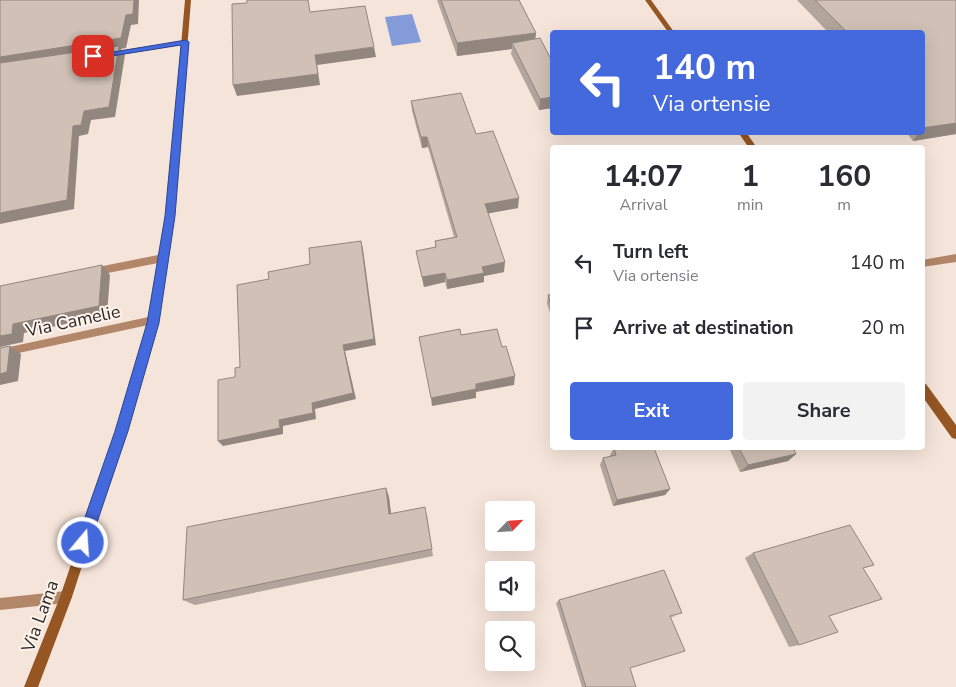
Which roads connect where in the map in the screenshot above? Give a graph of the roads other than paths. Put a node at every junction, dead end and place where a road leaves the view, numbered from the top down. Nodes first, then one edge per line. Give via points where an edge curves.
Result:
1 (188, 0) edge
2 (648, 0) edge
3 (670, 30) edge
4 (186, 42) junction
5 (98, 56) edge
6 (163, 258) junction
7 (956, 258) edge
8 (925, 263) edge
9 (87, 274) edge
10 (153, 320) junction
11 (0, 353) edge
12 (925, 391) edge
13 (956, 434) edge
14 (66, 597) junction
15 (0, 604) edge
16 (31, 687) edge

1 - 4 street, Via Lama
2 - 3 street
4 - 5 street
4 - 6 street, Via Lama via 170,216
6 - 9 street
6 - 10 street, Via Lama
7 - 8 street
10 - 11 street, Via Camelie
10 - 14 street, Via Lama via 121,431
12 - 13 street
14 - 15 street
14 - 16 street, Via Lama

